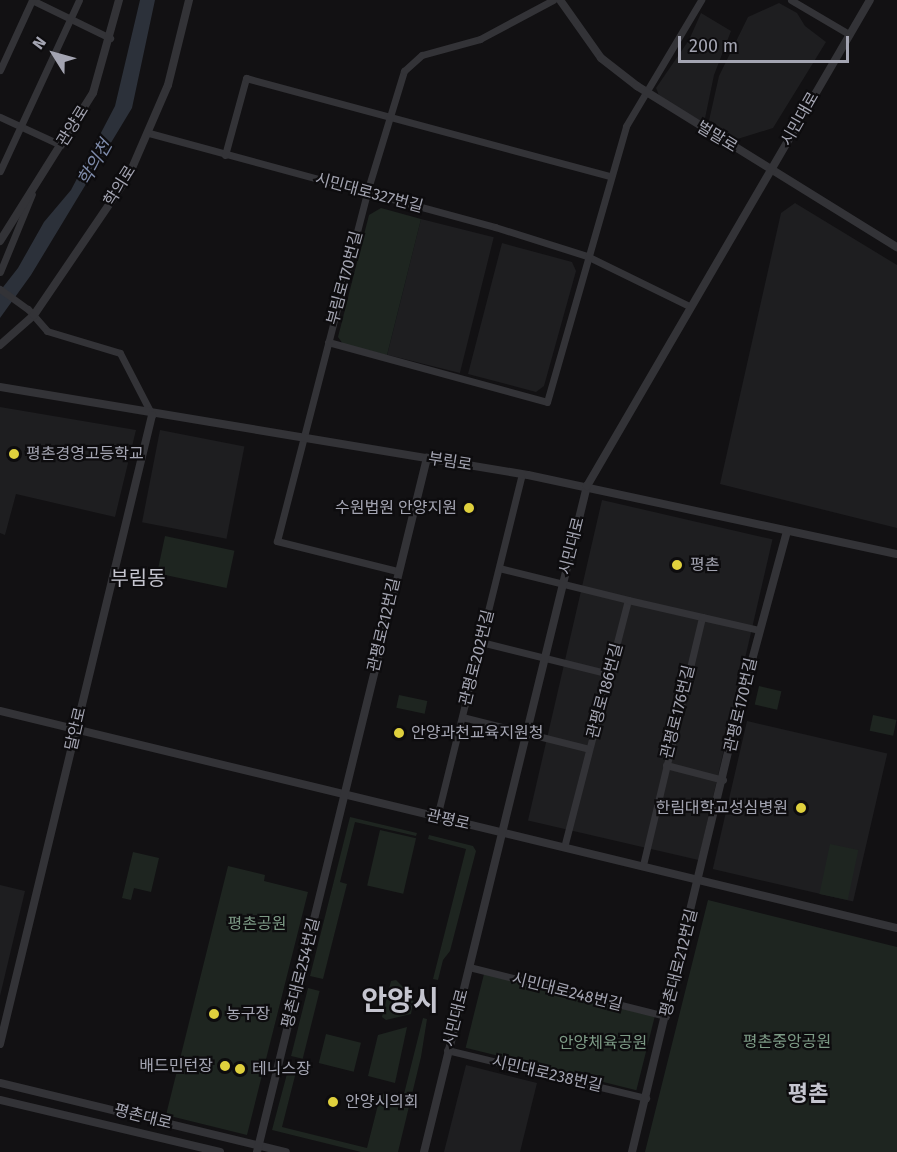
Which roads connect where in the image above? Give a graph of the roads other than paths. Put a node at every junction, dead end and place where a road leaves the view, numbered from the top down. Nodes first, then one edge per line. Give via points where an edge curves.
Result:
1 (32, 0) edge
2 (79, 0) edge
3 (119, 0) edge
4 (189, 0) edge
5 (553, 0) edge
6 (560, 0) edge
7 (701, 0) edge
8 (791, 0) edge
9 (870, 0) edge
10 (70, 19) junction
11 (849, 34) junction
12 (110, 38) junction
13 (0, 70) edge
14 (645, 92) junction
15 (0, 117) edge
16 (388, 117) junction
17 (21, 126) junction
18 (149, 132) junction
19 (61, 145) junction
20 (225, 154) junction
21 (771, 169) junction
22 (0, 171) edge
23 (609, 176) junction
24 (34, 188) junction
25 (367, 192) junction
26 (0, 241) edge
27 (897, 247) edge
28 (587, 256) junction
29 (0, 272) edge
30 (0, 289) edge
31 (689, 306) junction
32 (31, 312) junction
33 (328, 342) junction
34 (0, 345) edge
35 (0, 387) edge
36 (152, 415) junction
37 (302, 438) junction
38 (427, 458) junction
39 (522, 474) junction
40 (587, 486) junction
41 (787, 531) junction
42 (897, 554) edge
43 (499, 568) junction
44 (397, 572) junction
45 (562, 582) junction
46 (628, 600) junction
47 (702, 617) junction
48 (759, 630) junction
49 (480, 642) junction
50 (543, 659) junction
51 (609, 674) junction
52 (0, 711) edge
53 (462, 717) junction
54 (76, 730) junction
55 (525, 732) junction
56 (589, 749) junction
57 (666, 765) junction
58 (723, 780) junction
59 (344, 794) junction
60 (437, 817) junction
61 (500, 831) junction
62 (564, 848) junction
63 (643, 865) junction
64 (699, 880) junction
65 (897, 928) edge
66 (469, 968) junction
67 (666, 1016) junction
68 (0, 1044) edge
69 (447, 1050) junction
70 (0, 1083) edge
71 (646, 1098) junction
72 (0, 1100) edge
73 (426, 1140) junction
74 (258, 1149) edge
75 (220, 1152) edge
76 (286, 1152) edge
77 (417, 1152) edge
78 (424, 1152) edge
79 (429, 1152) edge
80 (632, 1152) edge

1 - 10 street
1 - 13 street
2 - 10 street
3 - 12 street, 관양로
4 - 18 street, 학의로 via 168,85
5 - 16 street, 부림로170번길 via 480,39 422,55 404,71
6 - 14 street, 벌말로 via 601,58
7 - 14 street
8 - 11 street
9 - 11 street, 시민대로
10 - 12 street
10 - 17 street
11 - 21 street, 시민대로
12 - 19 street, 관양로 via 93,93
14 - 21 street, 벌말로
14 - 23 street via 626,126
15 - 17 street
16 - 20 street via 246,78
16 - 23 street
16 - 25 street, 부림로170번길
17 - 19 street
17 - 22 street
18 - 20 street, 시민대로327번길
18 - 32 street, 학의로 via 129,175
19 - 24 street, 관양로
20 - 25 street, 시민대로327번길
21 - 27 street, 벌말로
21 - 31 street, 시민대로
23 - 28 street
24 - 26 street, 관양로
24 - 29 street
25 - 28 street, 시민대로327번길
25 - 33 street, 부림로170번길
28 - 31 street, 시민대로327번길
28 - 33 street via 547,402
30 - 32 street
31 - 40 street, 시민대로
32 - 34 street, 학의로
32 - 36 street via 47,331 120,353
33 - 37 street, 부림로170번길
35 - 36 street, 부림로
36 - 37 street, 부림로
36 - 54 street, 달안로
37 - 38 street, 부림로
37 - 44 street, 부림로170번길 via 277,541
38 - 39 street, 부림로
38 - 44 street, 관평로212번길
39 - 40 street, 부림로
39 - 43 street, 관평로202번길
40 - 41 street, 부림로
40 - 45 street, 시민대로
41 - 42 street, 부림로
41 - 48 street, 관평로170번길
43 - 45 street
43 - 49 street, 관평로202번길
44 - 59 street, 관평로212번길
45 - 46 street
45 - 50 street, 시민대로
46 - 47 street
46 - 51 street, 관평로186번길
47 - 48 street
47 - 57 street, 관평로176번길
48 - 58 street, 관평로170번길
49 - 50 street
49 - 53 street, 관평로202번길
50 - 51 street
50 - 55 street, 시민대로
51 - 56 street, 관평로186번길
52 - 54 street, 관평로
53 - 55 street
53 - 60 street, 관평로202번길
54 - 59 street, 관평로
54 - 68 street, 달안로
55 - 56 street
55 - 61 street, 시민대로
56 - 62 street, 관평로186번길
57 - 58 street
57 - 63 street, 관평로176번길
58 - 64 street, 관평로170번길
59 - 60 street, 관평로
59 - 74 street, 평촌대로254번길
60 - 61 street, 관평로
61 - 62 street, 관평로
61 - 66 street, 시민대로
62 - 63 street, 관평로
63 - 64 street, 관평로
64 - 65 street, 관평로
64 - 67 street, 평촌대로212번길
66 - 67 street, 시민대로248번길
66 - 69 street, 시민대로
67 - 71 street, 평촌대로212번길
69 - 71 street, 시민대로238번길
69 - 73 street, 시민대로
70 - 74 street, 평촌대로
71 - 80 street, 평촌대로212번길
72 - 75 street, 평촌대로
73 - 77 street
73 - 78 street, 시민대로
73 - 79 street
74 - 76 street, 평촌대로

